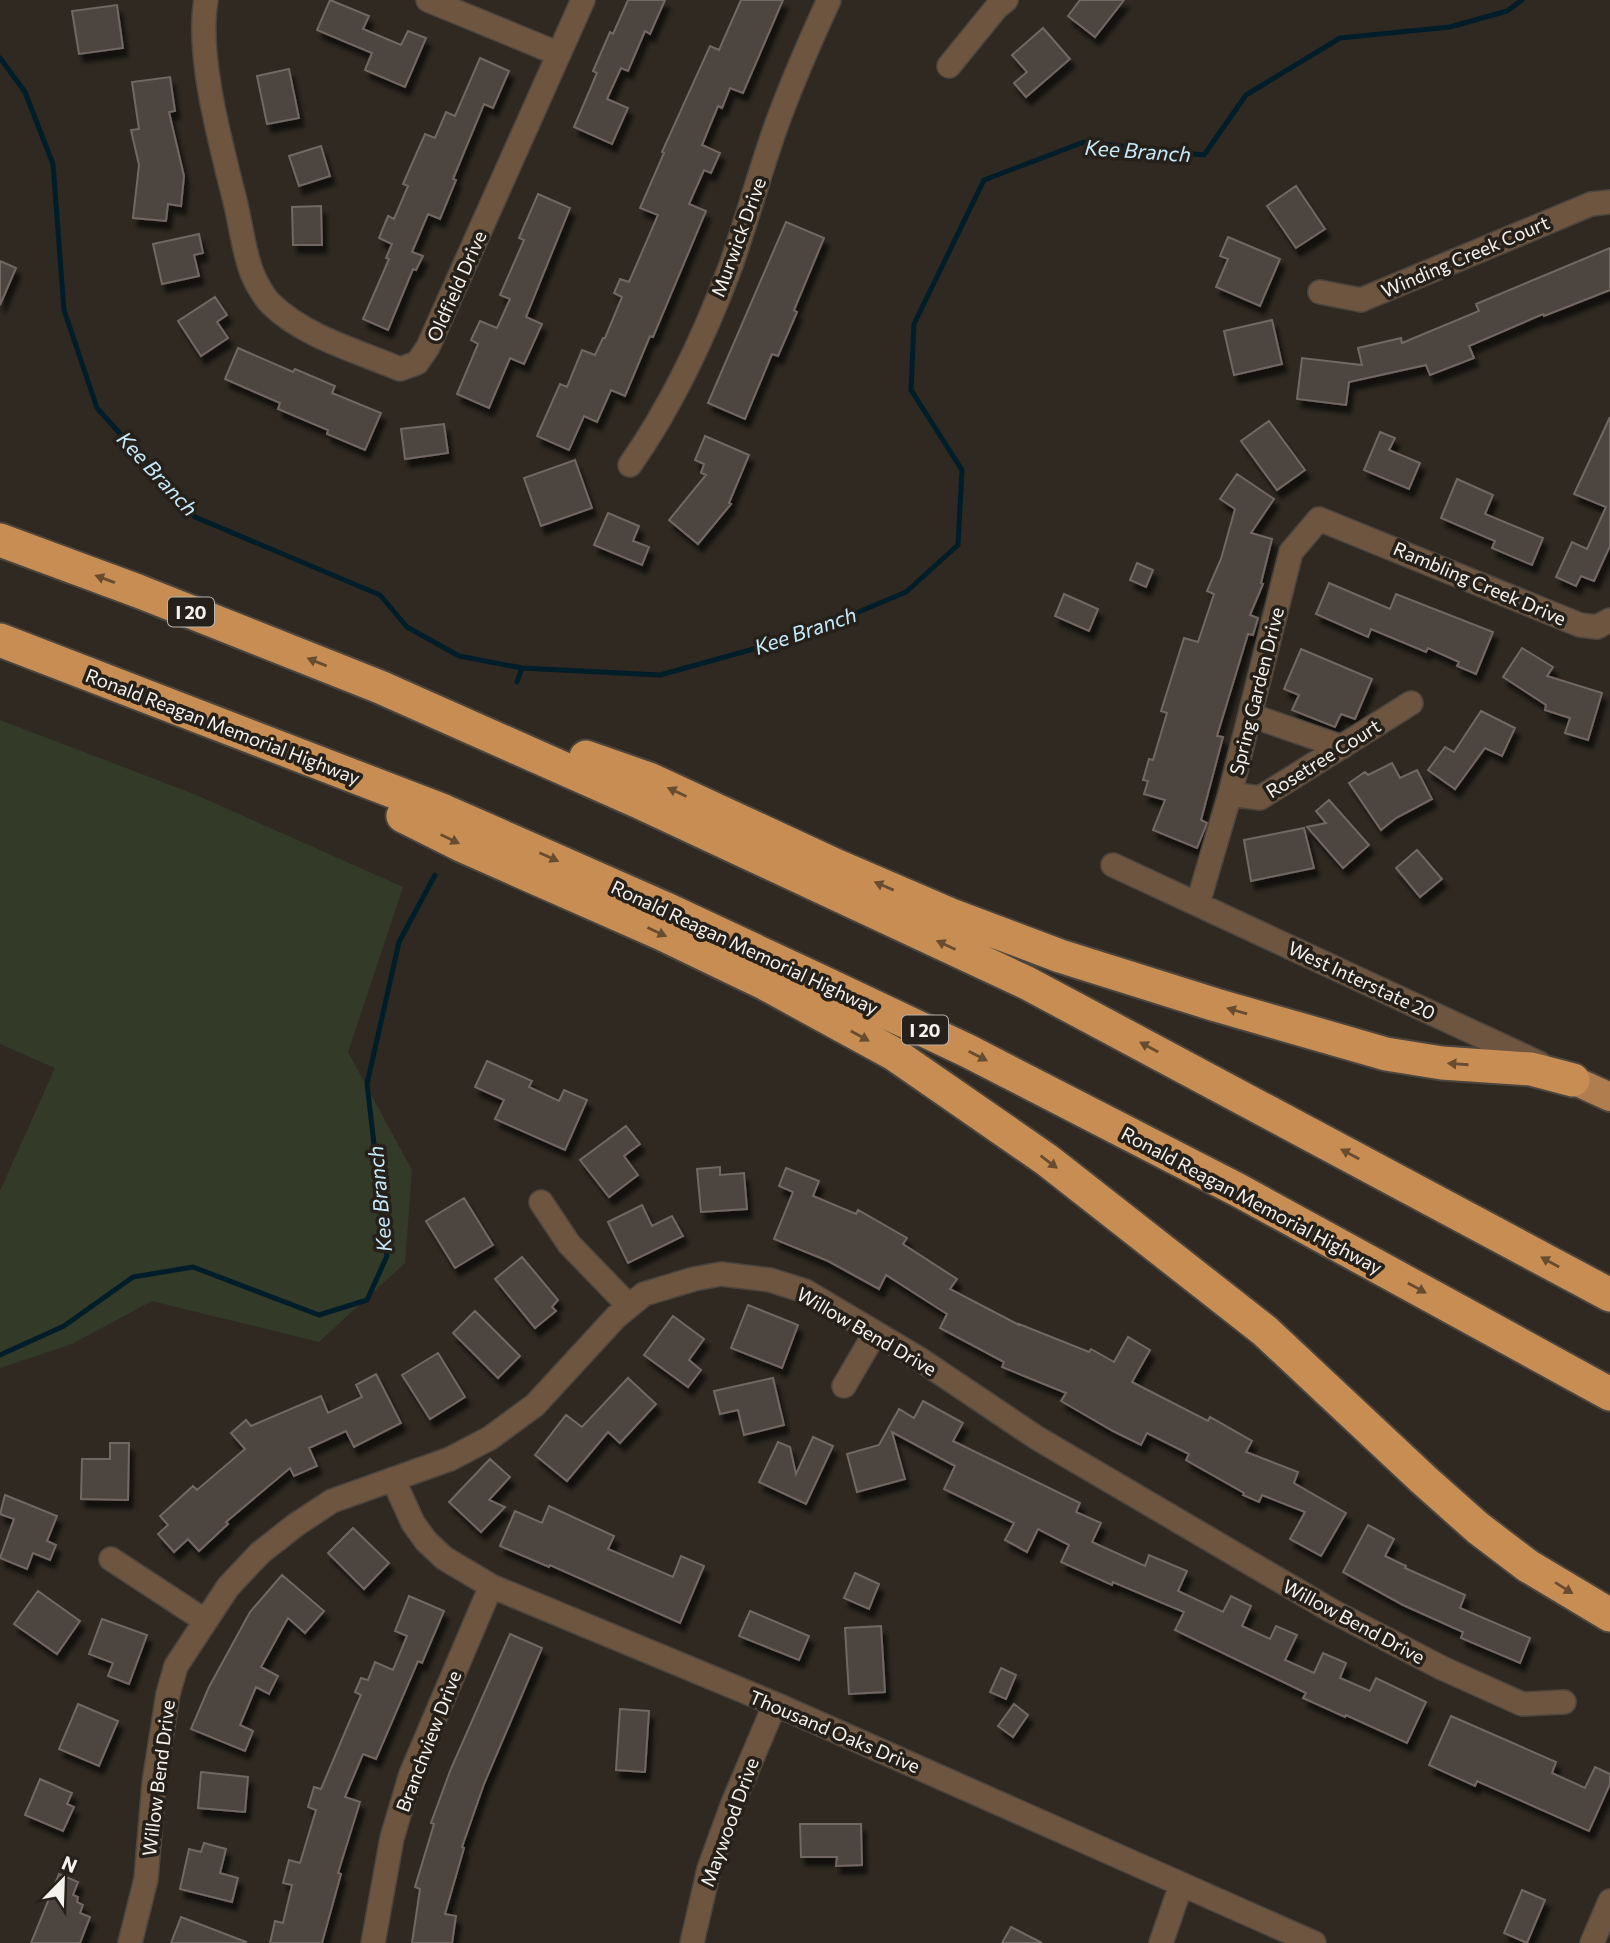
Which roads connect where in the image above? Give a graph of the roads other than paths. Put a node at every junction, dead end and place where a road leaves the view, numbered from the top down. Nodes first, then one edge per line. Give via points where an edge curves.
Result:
1 (206, 0) edge
2 (428, 0) edge
3 (583, 0) edge
4 (829, 0) edge
5 (1006, 0) edge
6 (559, 54) junction
7 (948, 66) dead end
8 (1610, 202) edge
9 (1320, 292) dead end
10 (630, 465) dead end
11 (1350, 529) joint
12 (0, 540) edge
13 (1610, 620) edge
14 (0, 640) edge
15 (0, 655) edge
16 (380, 687) junction
17 (133, 691) junction
18 (1411, 703) dead end
19 (1250, 715) junction
20 (213, 722) junction
21 (1342, 747) junction
22 (1230, 794) junction
23 (1113, 865) dead end
24 (1198, 902) junction
25 (1573, 1080) junction
26 (1610, 1097) edge
27 (541, 1202) dead end
28 (1610, 1295) edge
29 (629, 1306) junction
30 (875, 1333) junction
31 (844, 1385) dead end
32 (1610, 1394) edge
33 (393, 1479) junction
34 (111, 1559) dead end
35 (491, 1586) junction
36 (1610, 1615) edge
37 (204, 1620) junction
38 (1564, 1702) dead end
39 (775, 1704) junction
40 (1181, 1885) junction
41 (1610, 1901) edge
42 (130, 1943) edge
43 (373, 1943) edge
44 (692, 1943) edge
45 (1161, 1943) edge
46 (1314, 1943) edge
47 (1592, 1943) edge

1 - 6 street, Oldfield Drive via 207,69 252,274 269,303 286,316 400,369 417,363 428,347
2 - 6 street
3 - 6 street, Oldfield Drive
4 - 10 street, Murwick Drive via 779,120 716,300 680,383
5 - 7 street
8 - 9 street, Winding Creek Court via 1591,204 1361,300
11 - 13 street, Rambling Creek Drive via 1580,625 1597,627
11 - 19 street, Spring Garden Drive via 1319,519 1292,552
16 -> 12 highway, I 20
14 - 17 highway, Ronald Reagan Memorial Highway / I 20
15 - 17 highway
25 -> 16 highway via 1531,1069 1386,1054 1060,956 913,898 649,779
28 -> 16 highway, I 20 via 1027,983
17 - 20 highway, Ronald Reagan Memorial Highway / I 20
18 - 21 street, Rosetree Court
19 - 21 street
19 - 22 street, Spring Garden Drive
20 -> 32 highway, Ronald Reagan Memorial Highway / I 20 via 526,846 968,1051 1238,1190
20 -> 36 highway via 463,846 766,984 894,1054 1047,1160 1265,1331 1478,1528 1528,1566
21 - 22 street, Rosetree Court via 1259,798
22 - 24 street, Spring Garden Drive
23 - 24 street, West Interstate 20
24 - 25 street, West Interstate 20
25 - 26 main road, West Interstate 20
27 - 29 street via 569,1244
29 - 30 street, Willow Bend Drive via 644,1294 721,1274 770,1280 806,1291
29 - 33 street, Willow Bend Drive via 535,1405 490,1438 450,1459
30 - 31 street
30 - 38 street, Willow Bend Drive via 1037,1438 1332,1612 1522,1704
33 - 35 street, Thousand Oaks Drive via 426,1541 444,1558
33 - 37 street, Willow Bend Drive via 332,1501 297,1524 260,1553
34 - 37 street
35 - 39 street, Thousand Oaks Drive
35 - 43 street, Branchview Drive via 411,1774 392,1838
37 - 42 street, Willow Bend Drive via 176,1665 168,1694 146,1880
39 - 40 street, Thousand Oaks Drive
39 - 44 street, Maywood Drive via 709,1869
40 - 45 street
40 - 46 street, Thousand Oaks Drive
41 - 47 street

